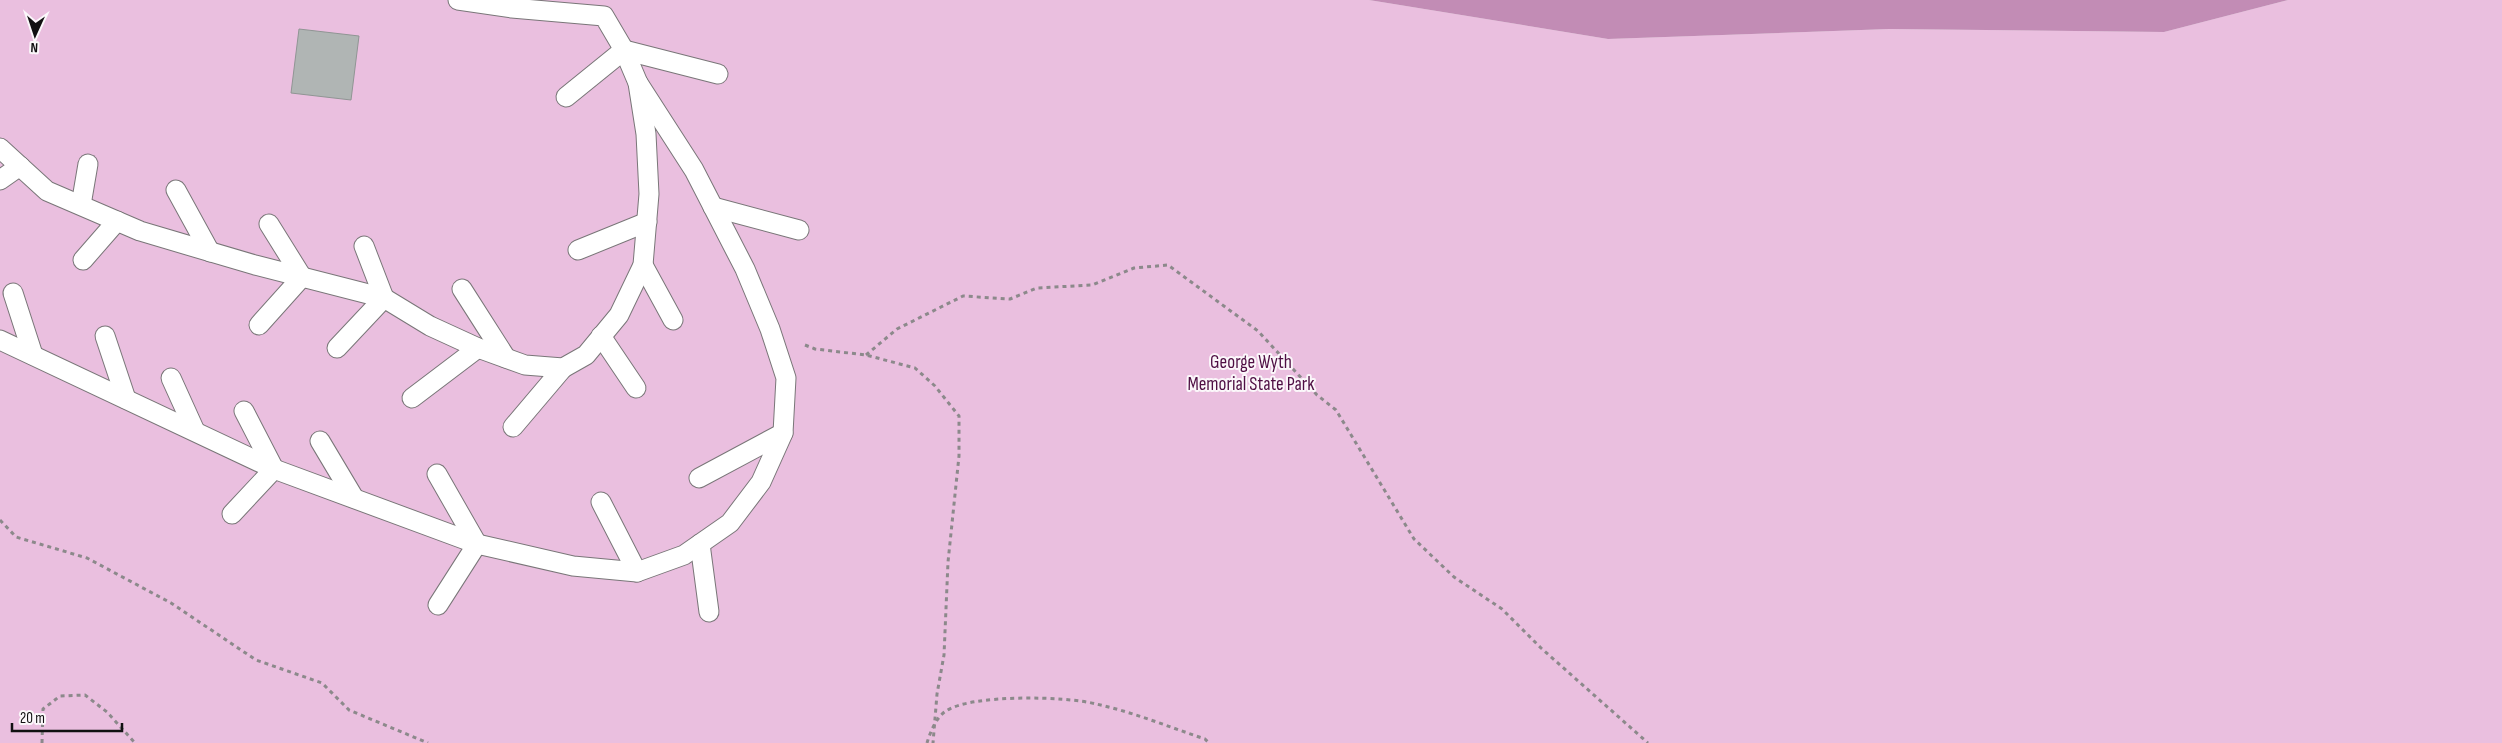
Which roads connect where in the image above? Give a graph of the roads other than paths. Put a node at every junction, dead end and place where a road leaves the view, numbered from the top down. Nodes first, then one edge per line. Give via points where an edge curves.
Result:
1 (458, 0) edge
2 (595, 0) edge
3 (604, 16) junction
4 (624, 50) junction
5 (718, 74) dead end
6 (638, 83) junction
7 (566, 97) dead end
8 (0, 148) edge
9 (88, 164) dead end
10 (20, 166) junction
11 (0, 180) edge
12 (176, 190) dead end
13 (81, 205) junction
14 (713, 207) junction
15 (117, 221) junction
16 (647, 222) junction
17 (269, 224) dead end
18 (799, 230) dead end
19 (364, 246) dead end
20 (578, 250) dead end
21 (210, 252) junction
22 (83, 260) dead end
23 (643, 265) junction
24 (302, 277) junction
25 (462, 289) dead end
26 (13, 293) dead end
27 (384, 298) junction
28 (673, 320) dead end
29 (259, 325) dead end
30 (105, 336) dead end
31 (602, 336) junction
32 (0, 340) edge
33 (337, 348) dead end
34 (478, 348) junction
35 (33, 355) junction
36 (506, 358) junction
37 (563, 368) junction
38 (171, 378) dead end
39 (636, 388) dead end
40 (412, 398) dead end
41 (126, 399) junction
42 (244, 411) dead end
43 (513, 427) dead end
44 (195, 431) junction
45 (784, 433) junction
46 (320, 442) dead end
47 (274, 469) junction
48 (438, 474) dead end
49 (699, 478) dead end
50 (354, 498) junction
51 (601, 502) dead end
52 (232, 514) dead end
53 (477, 544) junction
54 (700, 544) junction
55 (638, 572) junction
56 (438, 605) dead end
57 (709, 612) dead end

1 - 3 lane
2 - 3 lane
3 - 4 lane
4 - 5 lane
4 - 6 lane
4 - 7 lane
6 - 14 lane via 694,170
6 - 16 lane via 646,134
8 - 10 lane
9 - 13 lane
10 - 11 lane
10 - 13 lane via 48,191
12 - 21 lane
13 - 15 lane
14 - 18 lane
14 - 45 lane via 745,269 786,378
15 - 21 lane
15 - 22 lane
16 - 20 lane
16 - 23 lane
17 - 24 lane
19 - 27 lane
21 - 24 lane
23 - 28 lane
23 - 31 lane via 619,315
24 - 27 lane
24 - 29 lane
25 - 36 lane
26 - 35 lane
27 - 33 lane
27 - 34 lane via 430,326
30 - 41 lane
31 - 37 lane via 586,355
31 - 39 lane
32 - 35 lane
34 - 36 lane
34 - 40 lane
35 - 41 lane
36 - 37 lane via 525,365
37 - 43 lane
38 - 44 lane
41 - 44 lane
42 - 47 lane
44 - 47 lane
45 - 49 lane
45 - 54 lane via 760,482 730,523
46 - 50 lane
47 - 50 lane
47 - 52 lane
48 - 53 lane
50 - 53 lane
51 - 55 lane
53 - 55 lane via 573,566
53 - 56 lane
54 - 55 lane via 684,555
54 - 57 lane

